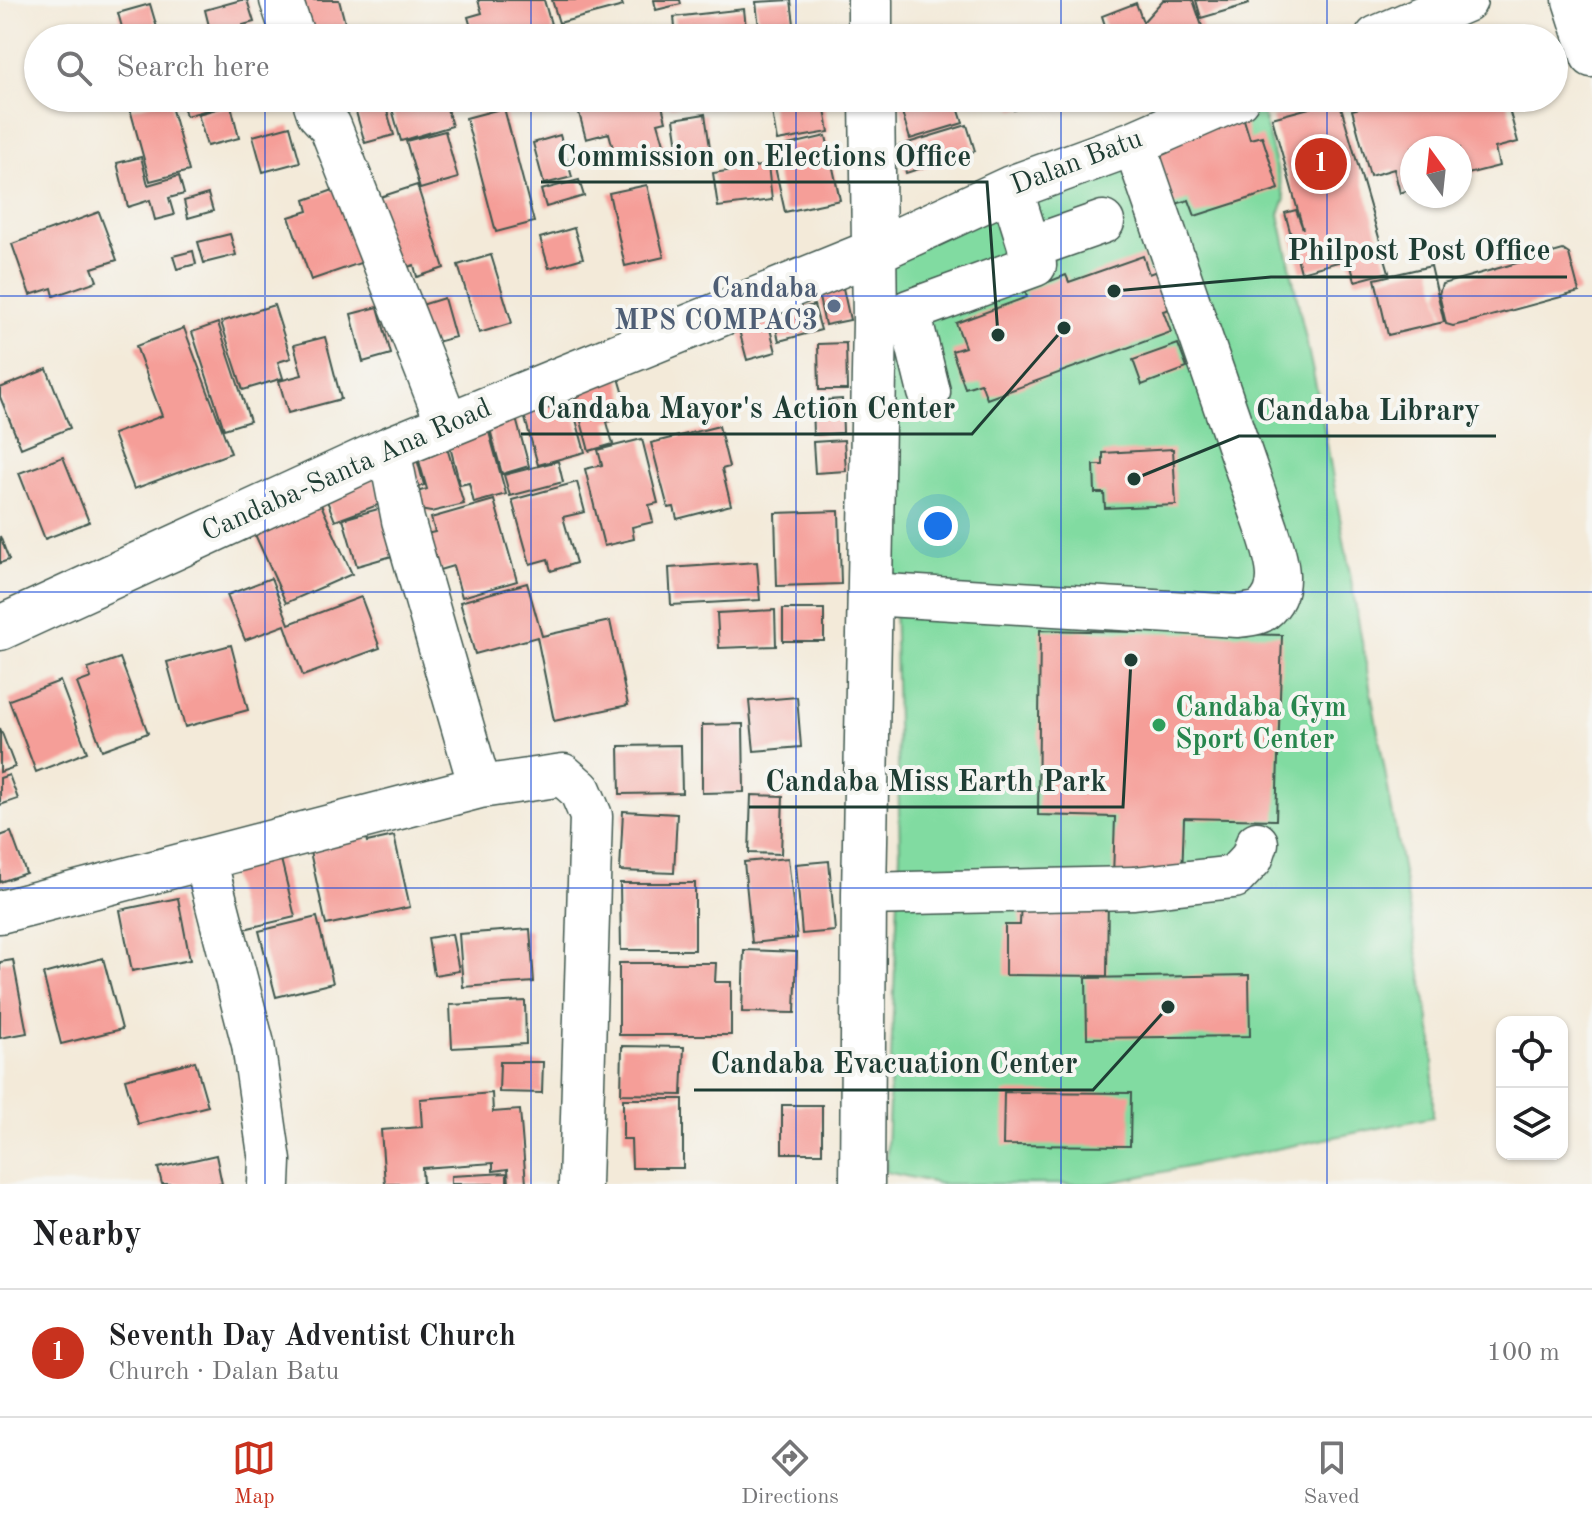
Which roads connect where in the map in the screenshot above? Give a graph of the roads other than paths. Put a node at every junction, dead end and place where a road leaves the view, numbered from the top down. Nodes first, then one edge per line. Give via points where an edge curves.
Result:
1 (281, 0) edge
2 (870, 0) edge
3 (1465, 0) edge
4 (1574, 0) edge
5 (289, 24) edge
6 (870, 24) edge
7 (1409, 24) edge
8 (1592, 56) edge
9 (318, 112) edge
10 (872, 112) edge
11 (1205, 112) edge
12 (1134, 143) junction
13 (1011, 188) junction
14 (1103, 222) dead end
15 (1029, 248) junction
16 (875, 251) junction
17 (892, 316) junction
18 (929, 392) dead end
19 (448, 425) junction
20 (389, 449) junction
21 (869, 594) junction
22 (0, 628) edge
23 (480, 787) junction
24 (1257, 843) dead end
25 (205, 859) junction
26 (864, 894) junction
27 (0, 912) edge
28 (269, 1184) edge
29 (580, 1184) edge
30 (862, 1184) edge

1 - 5 street
2 - 6 main road
3 - 7 main road
4 - 8 street
9 - 19 street via 330,126
10 - 16 main road
11 - 12 main road, Dalan Batu
12 - 13 main road, Dalan Batu
12 - 21 street via 1267,529 1279,568 1277,594 1262,611 1238,616
13 - 15 street
13 - 16 main road, Dalan Batu
14 - 15 street
15 - 17 street via 1035,265
16 - 17 main road
16 - 19 main road, Candaba-Santa Ana Road
17 - 18 street
17 - 21 main road
19 - 20 main road, Candaba-Santa Ana Road
20 - 22 main road, Candaba-Santa Ana Road
20 - 23 street via 403,520
21 - 26 main road
23 - 25 street
23 - 29 street via 563,775 580,790 591,816
24 - 26 street via 1252,858 1234,877 1134,888
25 - 27 street
25 - 28 street via 253,1044
26 - 30 main road

